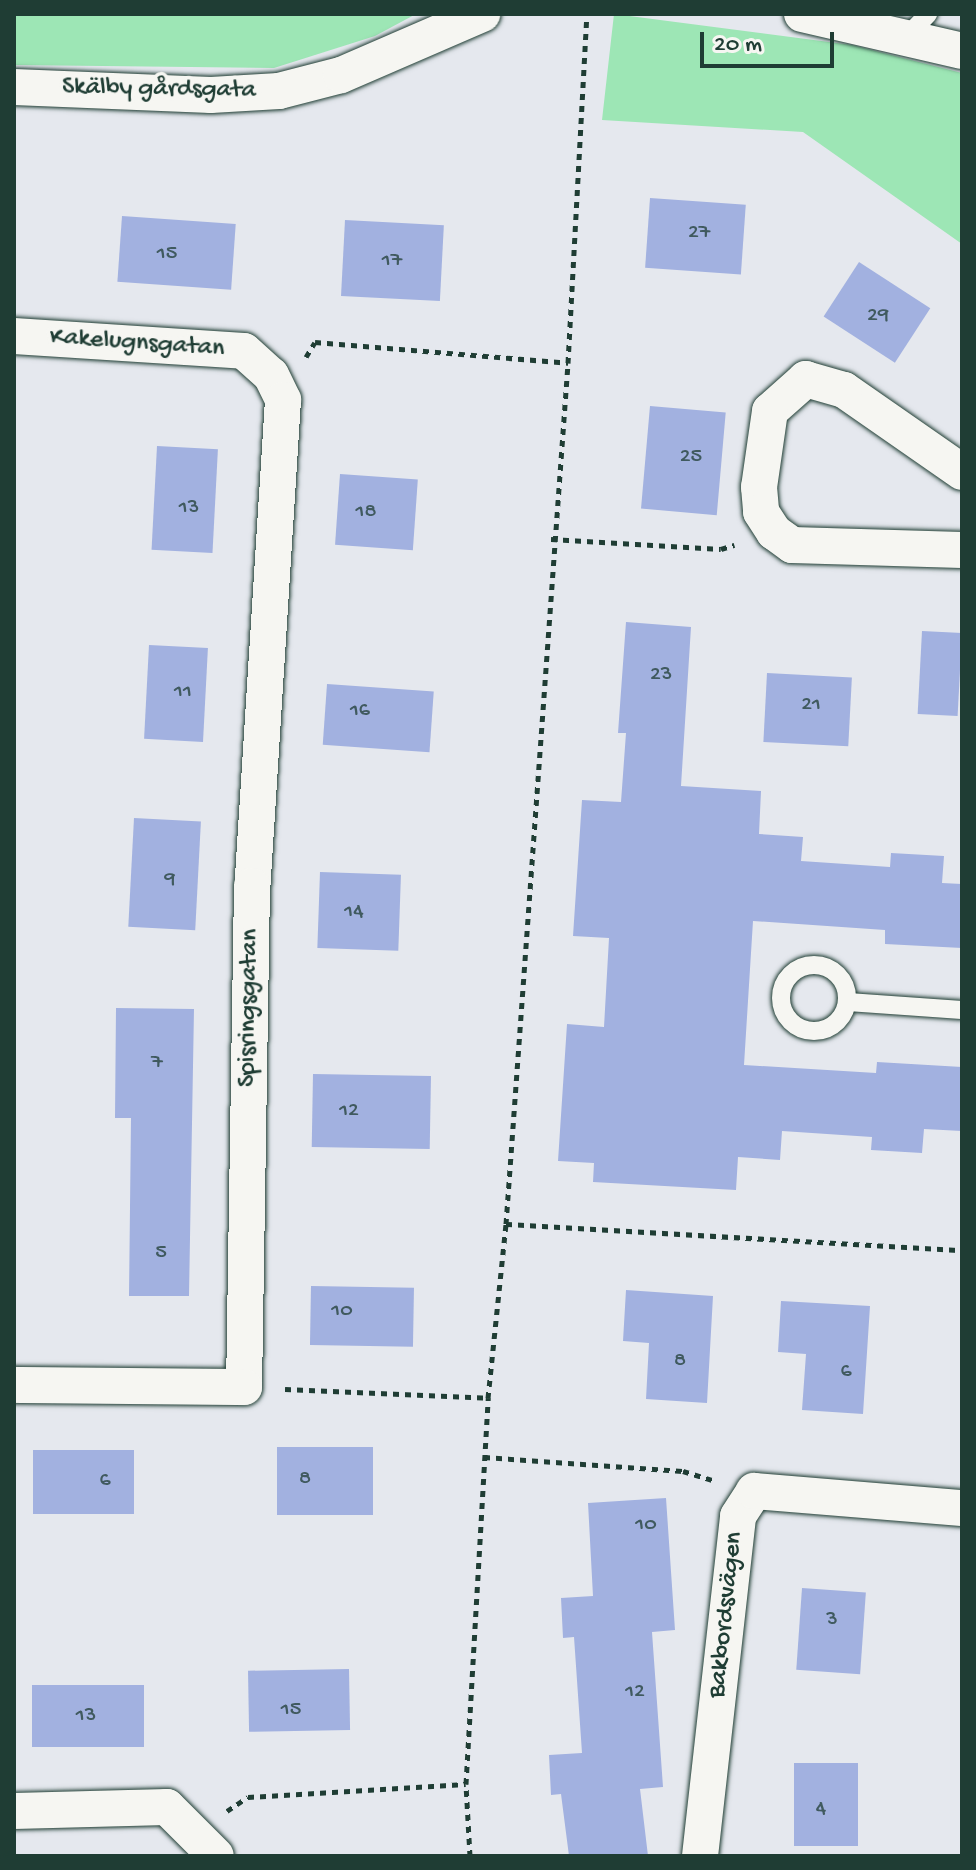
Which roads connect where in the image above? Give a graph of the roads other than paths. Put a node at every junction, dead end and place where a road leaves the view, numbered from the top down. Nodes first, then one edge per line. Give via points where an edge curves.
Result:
1 (482, 14) edge
2 (802, 14) edge
3 (917, 26) edge
4 (962, 51) edge
5 (14, 87) edge
6 (14, 336) edge
7 (282, 397) joint
8 (962, 472) edge
9 (962, 550) edge
10 (848, 1002) dead end
11 (962, 1010) edge
12 (14, 1385) edge
13 (962, 1508) edge
14 (14, 1811) edge
15 (198, 1839) edge
16 (700, 1856) edge

1 - 5 street, Skälby gårdsgata via 341,75 279,91 211,95
2 - 3 street
3 - 4 street
6 - 7 street, Kakelugnsgatan via 244,351 271,375
7 - 12 street, Spisringsgatan via 252,886 244,1387
8 - 9 street via 844,390 806,379 770,411 759,487 761,512 774,532 792,545
10 - 11 lane
13 - 16 street, Bakbordsvägen via 754,1491 738,1516
14 - 15 street via 167,1807

